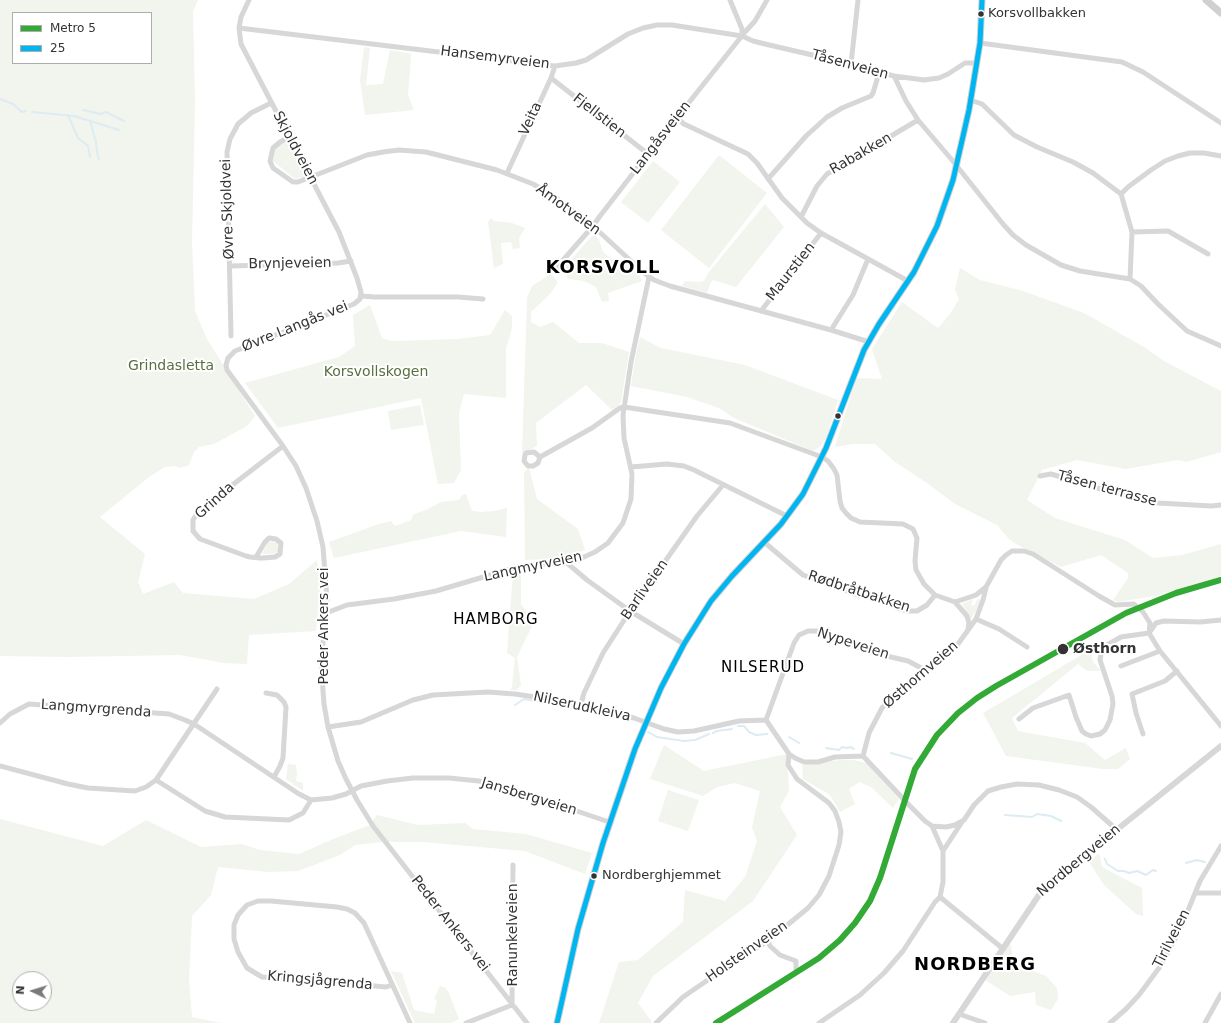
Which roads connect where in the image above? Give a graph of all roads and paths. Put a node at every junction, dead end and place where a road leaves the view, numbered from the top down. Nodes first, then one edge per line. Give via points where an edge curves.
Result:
1 (249, 0) edge
2 (730, 0) edge
3 (767, 0) edge
4 (858, 0) edge
5 (982, 0) edge
6 (1206, 0) edge
7 (1221, 13) edge
8 (239, 28) junction
9 (742, 36) junction
10 (980, 43) junction
11 (977, 63) junction
12 (851, 64) junction
13 (555, 66) junction
14 (879, 73) junction
15 (894, 76) junction
16 (551, 78) junction
17 (970, 100) junction
18 (271, 103) junction
19 (677, 118) junction
20 (918, 120) junction
21 (1221, 123) edge
22 (289, 137) junction
23 (648, 154) junction
24 (1221, 156) edge
25 (956, 165) junction
26 (507, 173) junction
27 (310, 176) junction
28 (768, 179) junction
29 (1121, 194) junction
30 (801, 217) junction
31 (593, 226) junction
32 (1132, 232) junction
33 (821, 233) junction
34 (1208, 254) dead end
35 (868, 259) junction
36 (351, 261) junction
37 (230, 266) junction
38 (550, 270) dead end
39 (649, 277) junction
40 (1130, 279) junction
41 (908, 281) junction
42 (361, 296) junction
43 (483, 299) dead end
44 (761, 311) junction
45 (831, 330) junction
46 (231, 336) dead end
47 (869, 342) junction
48 (1221, 346) edge
49 (227, 360) joint
50 (624, 407) junction
51 (283, 446) junction
52 (540, 457) dead end
53 (822, 457) junction
54 (631, 467) junction
55 (1040, 476) dead end
56 (723, 485) junction
57 (1221, 504) edge
58 (787, 516) junction
59 (764, 542) junction
60 (256, 557) junction
61 (567, 563) junction
62 (986, 587) junction
63 (935, 595) junction
64 (955, 602) junction
65 (630, 611) junction
66 (326, 613) junction
67 (976, 619) junction
68 (1221, 620) edge
69 (968, 630) junction
70 (1149, 634) junction
71 (684, 644) junction
72 (1027, 647) dead end
73 (1160, 650) junction
74 (1120, 666) dead end
75 (925, 670) junction
76 (1177, 671) junction
77 (217, 689) dead end
78 (266, 693) dead end
79 (581, 704) junction
80 (1019, 719) dead end
81 (766, 720) junction
82 (646, 722) junction
83 (0, 723) edge
84 (194, 724) junction
85 (1221, 726) edge
86 (328, 727) junction
87 (1143, 734) dead end
88 (1221, 746) edge
89 (789, 754) junction
90 (863, 756) junction
91 (0, 766) edge
92 (274, 778) junction
93 (156, 780) junction
94 (352, 790) junction
95 (311, 800) junction
96 (964, 820) junction
97 (609, 822) junction
98 (932, 826) junction
99 (1116, 829) junction
100 (1221, 846) edge
101 (943, 851) junction
102 (513, 865) dead end
103 (1195, 893) junction
104 (1221, 893) edge
105 (940, 897) junction
106 (768, 941) junction
107 (1002, 948) junction
108 (796, 969) dead end
109 (392, 985) junction
110 (1221, 994) edge
111 (512, 1005) junction
112 (959, 1014) junction
113 (410, 1023) edge
114 (466, 1023) edge
115 (527, 1023) edge
116 (557, 1023) edge
117 (656, 1023) edge
118 (819, 1023) edge
119 (953, 1023) edge
120 (985, 1023) edge
121 (1110, 1023) edge
122 (1205, 1023) edge

1 - 8 street, Skjoldveien
2 - 9 street via 742,29
3 - 9 street, Langåsveien via 756,21
4 - 12 street
5 - 10 main road
6 - 7 main road
8 - 13 street, Hansemyrveien
8 - 18 street, Skjoldveien via 241,44
9 - 12 street, Tåsenveien via 765,44
9 - 13 street, Hansemyrveien via 683,26 657,25 635,30 581,62
9 - 19 street, Langåsveien
10 - 11 main road
10 - 21 street via 1122,62 1143,72
11 - 15 street via 965,63 939,78 924,80
11 - 17 main road
12 - 14 street, Tåsenveien
13 - 16 street, Veita
14 - 15 street, Tåsenveien
14 - 28 street via 871,96 827,117 806,136
15 - 20 street, Tåsenveien
16 - 23 street, Fjellstien
16 - 26 street, Veita
17 - 25 main road
17 - 29 street via 982,104 1014,135 1093,172
18 - 22 street, Skjoldveien
18 - 37 street, Øvre Skjoldvei via 251,113 238,124 228,146 226,158
19 - 23 street, Langåsveien
19 - 28 street via 684,124 748,154
20 - 25 street, Tåsenveien
20 - 30 street, Rabakken via 827,174 817,186
22 - 27 street, Skjoldveien
22 - 27 street, Åmotveien via 273,148 272,165 293,182
23 - 31 street, Langåsveien
24 - 29 street via 1190,153 1178,156 1151,170
25 - 40 street, Tåsenveien via 1003,224 1026,245 1061,265 1080,271
25 - 41 main road via 937,226
26 - 27 street, Åmotveien via 409,150 374,153
26 - 31 street, Åmotveien via 544,190
27 - 36 street, Skjoldveien
28 - 30 street via 787,204
29 - 32 street
30 - 33 street
31 - 38 street, Langåsveien via 557,267
31 - 39 street, Åmotveien
32 - 34 street via 1162,230
32 - 40 street
33 - 35 street
33 - 44 street, Maurstien
35 - 41 street
35 - 45 street via 853,295
36 - 37 street, Brynjeveien
36 - 42 street, Skjoldveien
37 - 46 street, Øvre Skjoldvei
39 - 44 street, Åmotveien via 670,286
39 - 50 street, Langmyrveien
40 - 48 street, Tåsenveien via 1141,286 1188,331
41 - 47 main road
42 - 43 street, Øvre Langås vei
42 - 49 street, Øvre Langås vei via 354,304 235,351
44 - 45 street, Åmotveien
45 - 47 street, Åmotveien
47 - 53 main road
49 - 51 street, Peder Ankers vei via 230,376
50 - 52 street
50 - 53 street via 730,423
50 - 54 street, Langmyrveien via 622,430
51 - 60 street, Grinda via 209,503 193,520 192,528 203,542
51 - 66 street, Peder Ankers vei via 301,476 317,521 323,547
53 - 58 main road via 805,490
53 - 63 street via 834,469 842,508 851,518 860,522 903,524 913,530 917,538 916,570 924,584
54 - 56 street via 677,465 694,470
54 - 61 street, Langmyrveien via 633,481 630,503 623,523 608,543 581,559
55 - 57 street, Tåsen terrasse via 1051,474 1158,504
56 - 58 street
56 - 65 street, Barliveien via 697,516
58 - 59 main road
59 - 63 street, Rødbråtbakken via 803,574 858,595 889,602 907,611 916,611 927,605
59 - 71 main road via 721,588
60 - 60 street, Grinda via 269,538 276,538 281,543 278,555
61 - 65 street
61 - 66 street, Langmyrveien via 514,568 436,591 347,605
62 - 64 street via 976,595
62 - 67 street, Østhornveien
62 - 70 street, Østhornveien via 1001,560 1012,551 1024,551 1033,554 1114,605 1134,604 1150,623
63 - 64 street
64 - 69 street via 967,616
65 - 71 street
65 - 79 street, Barliveien via 602,653
66 - 86 street, Peder Ankers vei via 321,664
67 - 69 street, Østhornveien
67 - 72 street
68 - 70 street via 1164,621 1156,623
69 - 75 street, Østhornveien via 958,644
70 - 73 street
70 - 80 street via 1121,637 1103,649 1101,664 1113,704 1110,720 1100,734 1091,736 1082,731 1069,695 1033,708
71 - 82 main road
73 - 74 street
73 - 76 street
75 - 81 street, Nypeveien via 908,661 870,652 817,630 808,631 799,636 794,643
75 - 90 street, Østhornveien via 899,690 882,708 869,733
76 - 85 street
76 - 87 street via 1165,681 1132,694
77 - 84 street
78 - 92 street via 277,695 286,707 282,758
79 - 82 street, Nilserudkleiva
79 - 86 street, Nilserudkleiva via 488,692 434,695 413,700 361,722
81 - 82 street, Nilserudkleiva via 739,721 685,732
81 - 89 street
82 - 97 main road
83 - 84 street, Langmyrgrenda via 10,714 29,704 169,714
84 - 92 street, Langmyrgrenda
84 - 93 street
86 - 94 street, Peder Ankers vei via 338,761
88 - 99 street, Nordbergveien
89 - 90 street via 804,762
89 - 106 street, Holsteinveien via 788,765 792,773 797,780 829,803 835,811 841,832 834,862 819,895 808,908
90 - 98 street
91 - 93 street via 88,788 135,791
92 - 95 street, Langmyrgrenda
93 - 95 street via 205,811 225,817 289,820 303,813
94 - 95 street via 332,798
94 - 97 street, Jansbergveien via 399,779 449,778 479,781 536,796
94 - 111 street, Peder Ankers vei via 373,826
96 - 98 street via 946,827
96 - 99 street via 988,791 1017,784 1039,785 1077,797
96 - 101 street
97 - 116 main road via 578,929
98 - 101 street
99 - 107 street, Nordbergveien via 1042,889
100 - 103 street, Tirilveien
101 - 105 street via 943,882
102 - 111 street, Ranunkelveien
103 - 104 street
103 - 121 street, Tirilveien via 1162,964 1139,995
105 - 107 street
105 - 118 street via 903,951 884,973 860,995
106 - 108 street via 780,955 794,960 797,964
106 - 117 street, Holsteinveien via 683,997
107 - 112 street, Nordbergveien
109 - 109 street, Kringsjågrenda via 364,923 347,909 258,901 246,905 238,915 234,925 234,939 238,952 247,968 262,977 386,987
109 - 113 street, Kringsjågrenda
110 - 122 street
111 - 114 street
111 - 115 street, Peder Ankers vei
112 - 119 street, Nordbergveien
112 - 120 street

